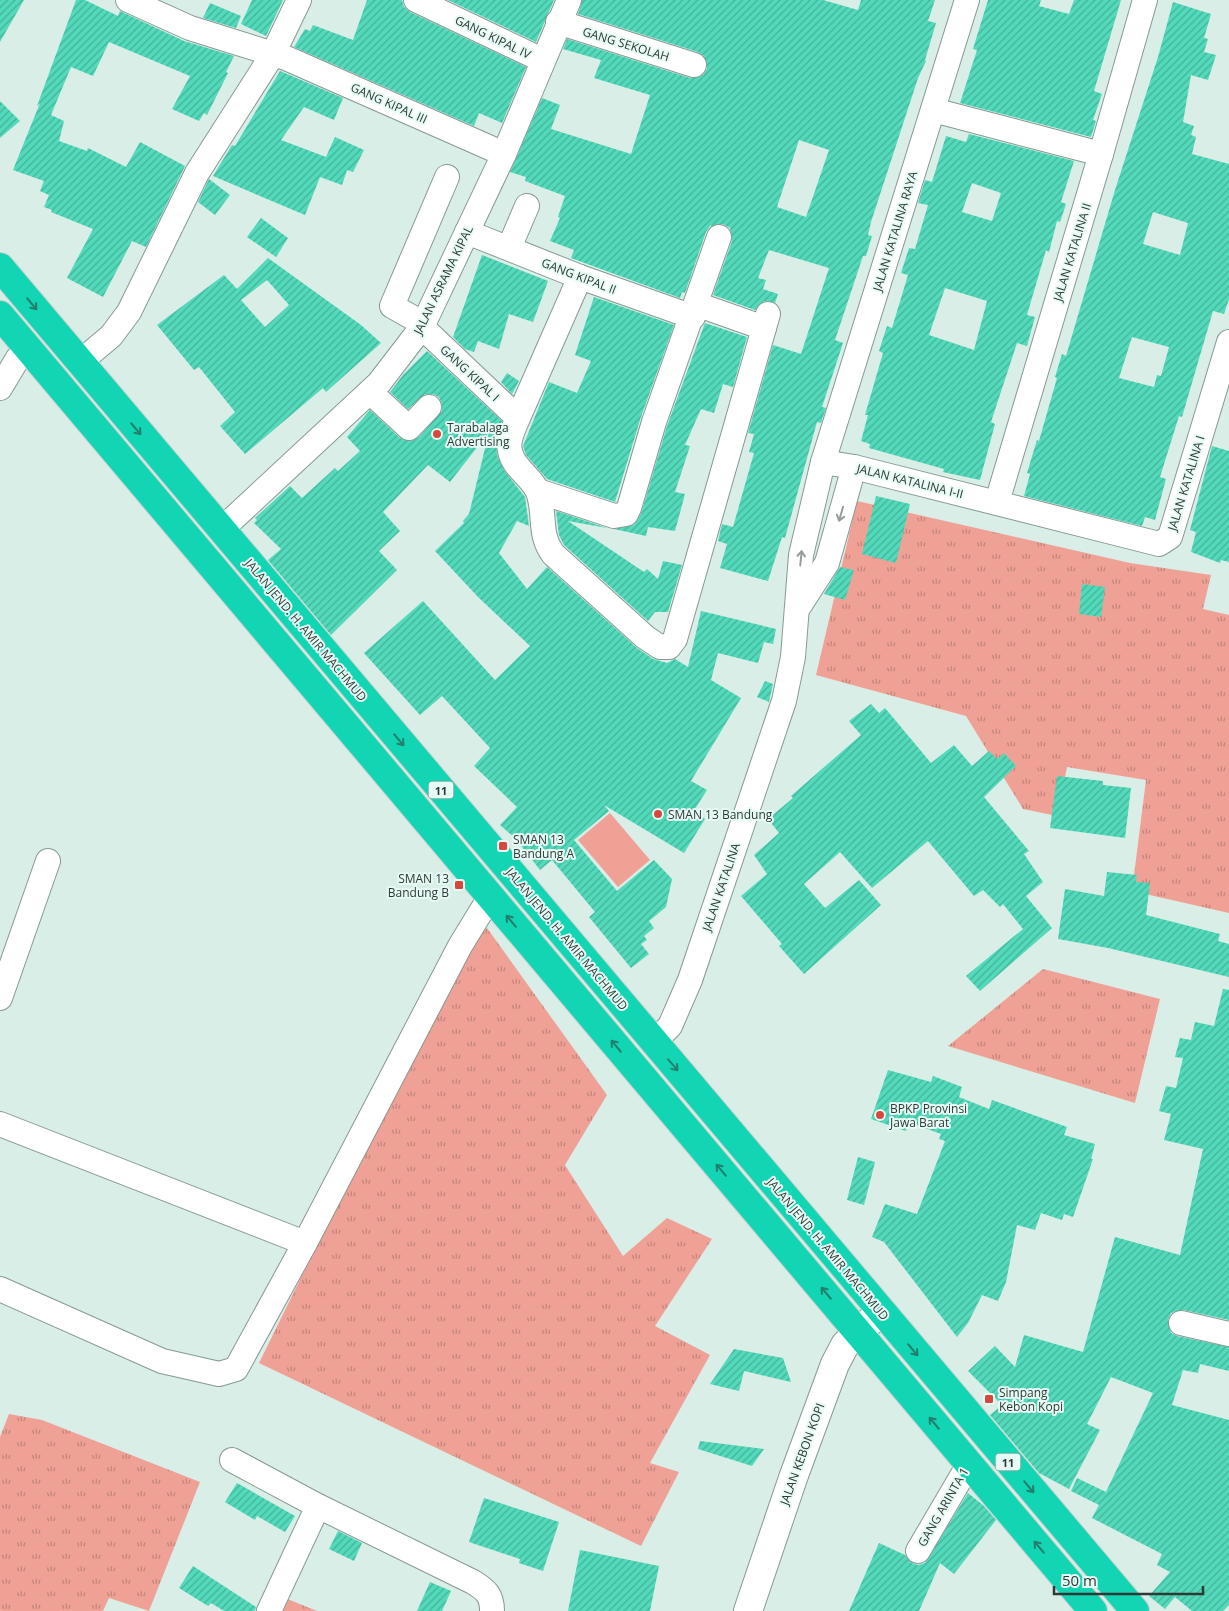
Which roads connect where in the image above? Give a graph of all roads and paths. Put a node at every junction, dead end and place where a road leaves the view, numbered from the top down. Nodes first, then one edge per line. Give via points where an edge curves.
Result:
1 (128, 0) edge
2 (299, 0) edge
3 (416, 0) edge
4 (568, 0) edge
5 (967, 0) edge
6 (1145, 0) edge
7 (558, 22) junction
8 (273, 54) junction
9 (542, 60) junction
10 (694, 65) dead end
11 (933, 110) junction
12 (504, 154) junction
13 (1101, 154) junction
14 (447, 177) dead end
15 (527, 206) dead end
16 (467, 232) junction
17 (719, 237) dead end
18 (509, 248) junction
19 (0, 267) edge
20 (580, 277) junction
21 (694, 311) junction
22 (0, 316) edge
23 (423, 325) junction
24 (1229, 342) edge
25 (27, 348) junction
26 (80, 362) junction
27 (0, 388) edge
28 (370, 392) junction
29 (429, 407) dead end
30 (518, 418) junction
31 (823, 462) junction
32 (854, 467) junction
33 (538, 491) junction
34 (997, 502) junction
35 (222, 529) junction
36 (799, 607) junction
37 (339, 668) junction
38 (315, 689) junction
39 (374, 710) junction
40 (350, 731) junction
41 (48, 861) dead end
42 (490, 897) junction
43 (0, 998) edge
44 (653, 1042) junction
45 (0, 1124) edge
46 (305, 1243) junction
47 (0, 1289) edge
48 (882, 1312) junction
49 (1181, 1323) dead end
50 (858, 1330) junction
51 (1229, 1334) edge
52 (232, 1460) dead end
53 (968, 1464) junction
54 (318, 1506) junction
55 (918, 1551) dead end
56 (269, 1611) edge
57 (492, 1611) edge
58 (748, 1611) edge
59 (1093, 1611) edge
60 (1134, 1611) edge

1 - 8 street, GANG KIPAL III via 190,28
2 - 8 street
3 - 9 street, GANG KIPAL IV
4 - 7 street, JALAN ASRAMA KIPAL
5 - 11 street, JALAN KATALINA RAYA
6 - 13 street, JALAN KATALINA II
7 - 9 street, JALAN ASRAMA KIPAL
7 - 10 street, GANG SEKOLAH
8 - 12 street, GANG KIPAL III
8 - 26 street via 197,173 129,312 110,336
9 - 12 street, JALAN ASRAMA KIPAL
11 - 13 street
11 - 31 street, JALAN KATALINA RAYA
12 - 16 street, JALAN ASRAMA KIPAL
13 - 34 street, JALAN KATALINA II
14 - 23 street, GANG KIPAL I via 392,306
15 - 18 street
16 - 18 street, GANG KIPAL II
16 - 23 street, JALAN ASRAMA KIPAL
17 - 21 street
18 - 20 street, GANG KIPAL II
19 -> 26 highway, JALAN JEND. H. AMIR MACHMUD / 11
20 - 21 street, GANG KIPAL II
20 - 30 street
21 - 33 street via 654,422 626,514 614,516
21 - 33 street, GANG KIPAL II via 766,321 675,639 669,647 660,647 644,637 553,554 542,533
22 - 25 highway, 11
23 - 28 street, JALAN ASRAMA KIPAL via 380,384
23 - 30 street, GANG KIPAL I
24 - 34 street, JALAN KATALINA I via 1168,540 1159,544
25 - 27 street
25 - 38 highway, 11
26 -> 35 highway, JALAN JEND. H. AMIR MACHMUD / 11
28 - 29 street via 409,428
28 - 35 street, JALAN ASRAMA KIPAL
30 - 33 street via 509,441 510,451 514,462
31 - 32 street, JALAN KATALINA I-II
36 -> 31 street, JALAN KATALINA via 801,555
32 - 34 street, JALAN KATALINA I-II
32 -> 36 street, JALAN KATALINA via 826,563
35 - 37 highway, JALAN JEND. H. AMIR MACHMUD / 11
36 - 44 street, JALAN KATALINA via 784,701 690,980 670,1026
37 - 38 highway
37 - 39 highway, JALAN JEND. H. AMIR MACHMUD / 11
38 - 40 highway, 11
39 - 40 highway
39 -> 44 highway, JALAN JEND. H. AMIR MACHMUD / 11
40 - 42 highway, 11
41 - 43 street
42 - 46 street via 441,980
50 -> 42 highway, 11
44 -> 48 highway, JALAN JEND. H. AMIR MACHMUD / 11
45 - 46 street
46 - 47 street via 241,1361 228,1373 219,1374 162,1361
48 - 50 main road, JALAN KEBON KOPI
48 -> 60 highway, JALAN JEND. H. AMIR MACHMUD / 11
49 - 51 street
53 -> 50 highway, 11
50 - 58 main road, JALAN KEBON KOPI via 835,1364
52 - 54 street
53 - 55 street, GANG ARINTA 1
59 -> 53 highway, 11
54 - 56 street
54 - 57 street via 488,1591

